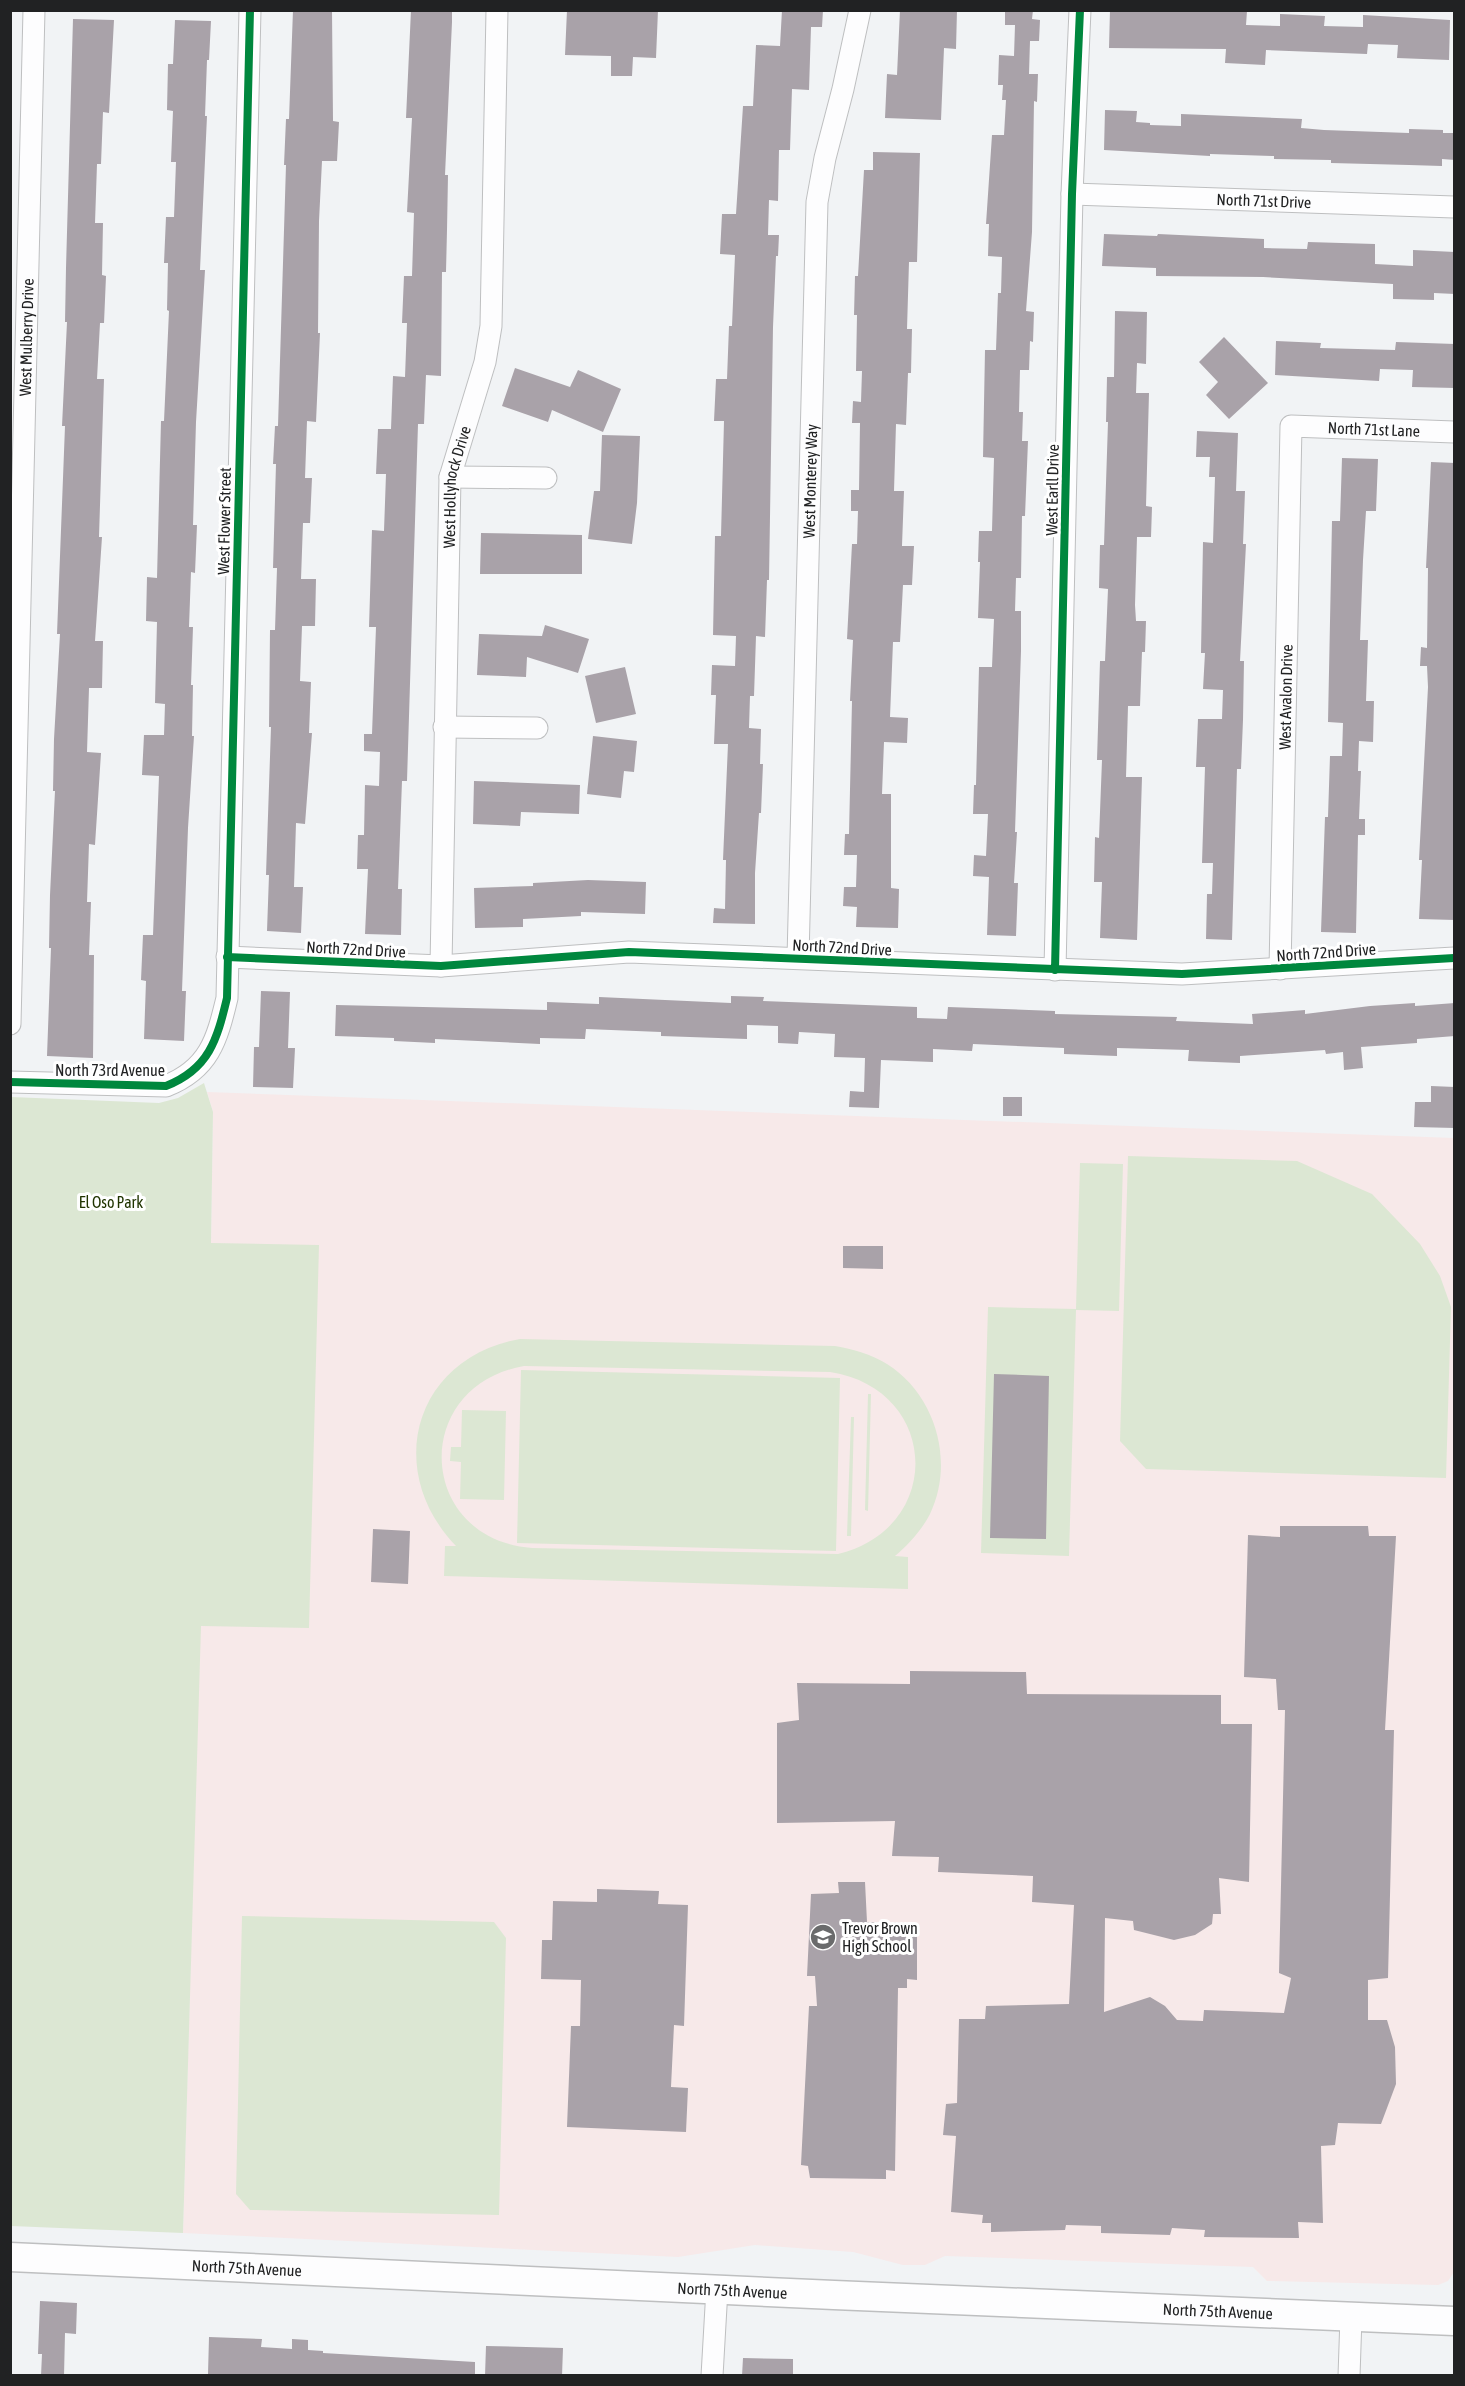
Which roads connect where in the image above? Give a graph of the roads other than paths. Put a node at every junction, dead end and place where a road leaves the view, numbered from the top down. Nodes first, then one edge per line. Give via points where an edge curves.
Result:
1 (34, 10) edge
2 (250, 10) edge
3 (497, 10) edge
4 (861, 10) edge
5 (1080, 10) edge
6 (1072, 194) junction
7 (1455, 207) edge
8 (1291, 426) joint
9 (1455, 432) edge
10 (450, 477) junction
11 (546, 478) dead end
12 (444, 727) junction
13 (537, 728) dead end
14 (227, 957) junction
15 (798, 958) junction
16 (1455, 958) edge
17 (441, 966) junction
18 (1280, 969) junction
19 (1055, 970) junction
20 (10, 1024) edge
21 (219, 1032) joint
22 (10, 1082) edge
23 (10, 2257) edge
24 (717, 2289) junction
25 (1351, 2317) junction
26 (1455, 2321) edge
27 (712, 2376) edge
28 (1349, 2376) edge

1 - 20 street, West Mulberry Drive
2 - 14 street, West Flower Street
3 - 10 street, West Hollyhock Drive via 491,326 485,362
4 - 15 street, West Monterey Way via 817,202
5 - 6 street, West Earll Drive
6 - 7 street, North 71st Drive
6 - 19 street, West Earll Drive
8 - 9 street, North 71st Lane
8 - 18 street, West Avalon Drive
10 - 11 street
10 - 12 street, West Hollyhock Drive
12 - 13 street
12 - 17 street, West Hollyhock Drive
14 - 17 street, North 72nd Drive
14 - 21 street, West Flower Street via 227,998
15 - 17 street, North 72nd Drive via 629,952
15 - 19 street, North 72nd Drive
16 - 18 street, North 72nd Drive
18 - 19 street, North 72nd Drive via 1182,974
21 - 22 street, North 73rd Avenue via 199,1067 166,1086
23 - 24 main road, North 75th Avenue
24 - 25 main road, North 75th Avenue
24 - 27 street
25 - 26 main road, North 75th Avenue
25 - 28 street

